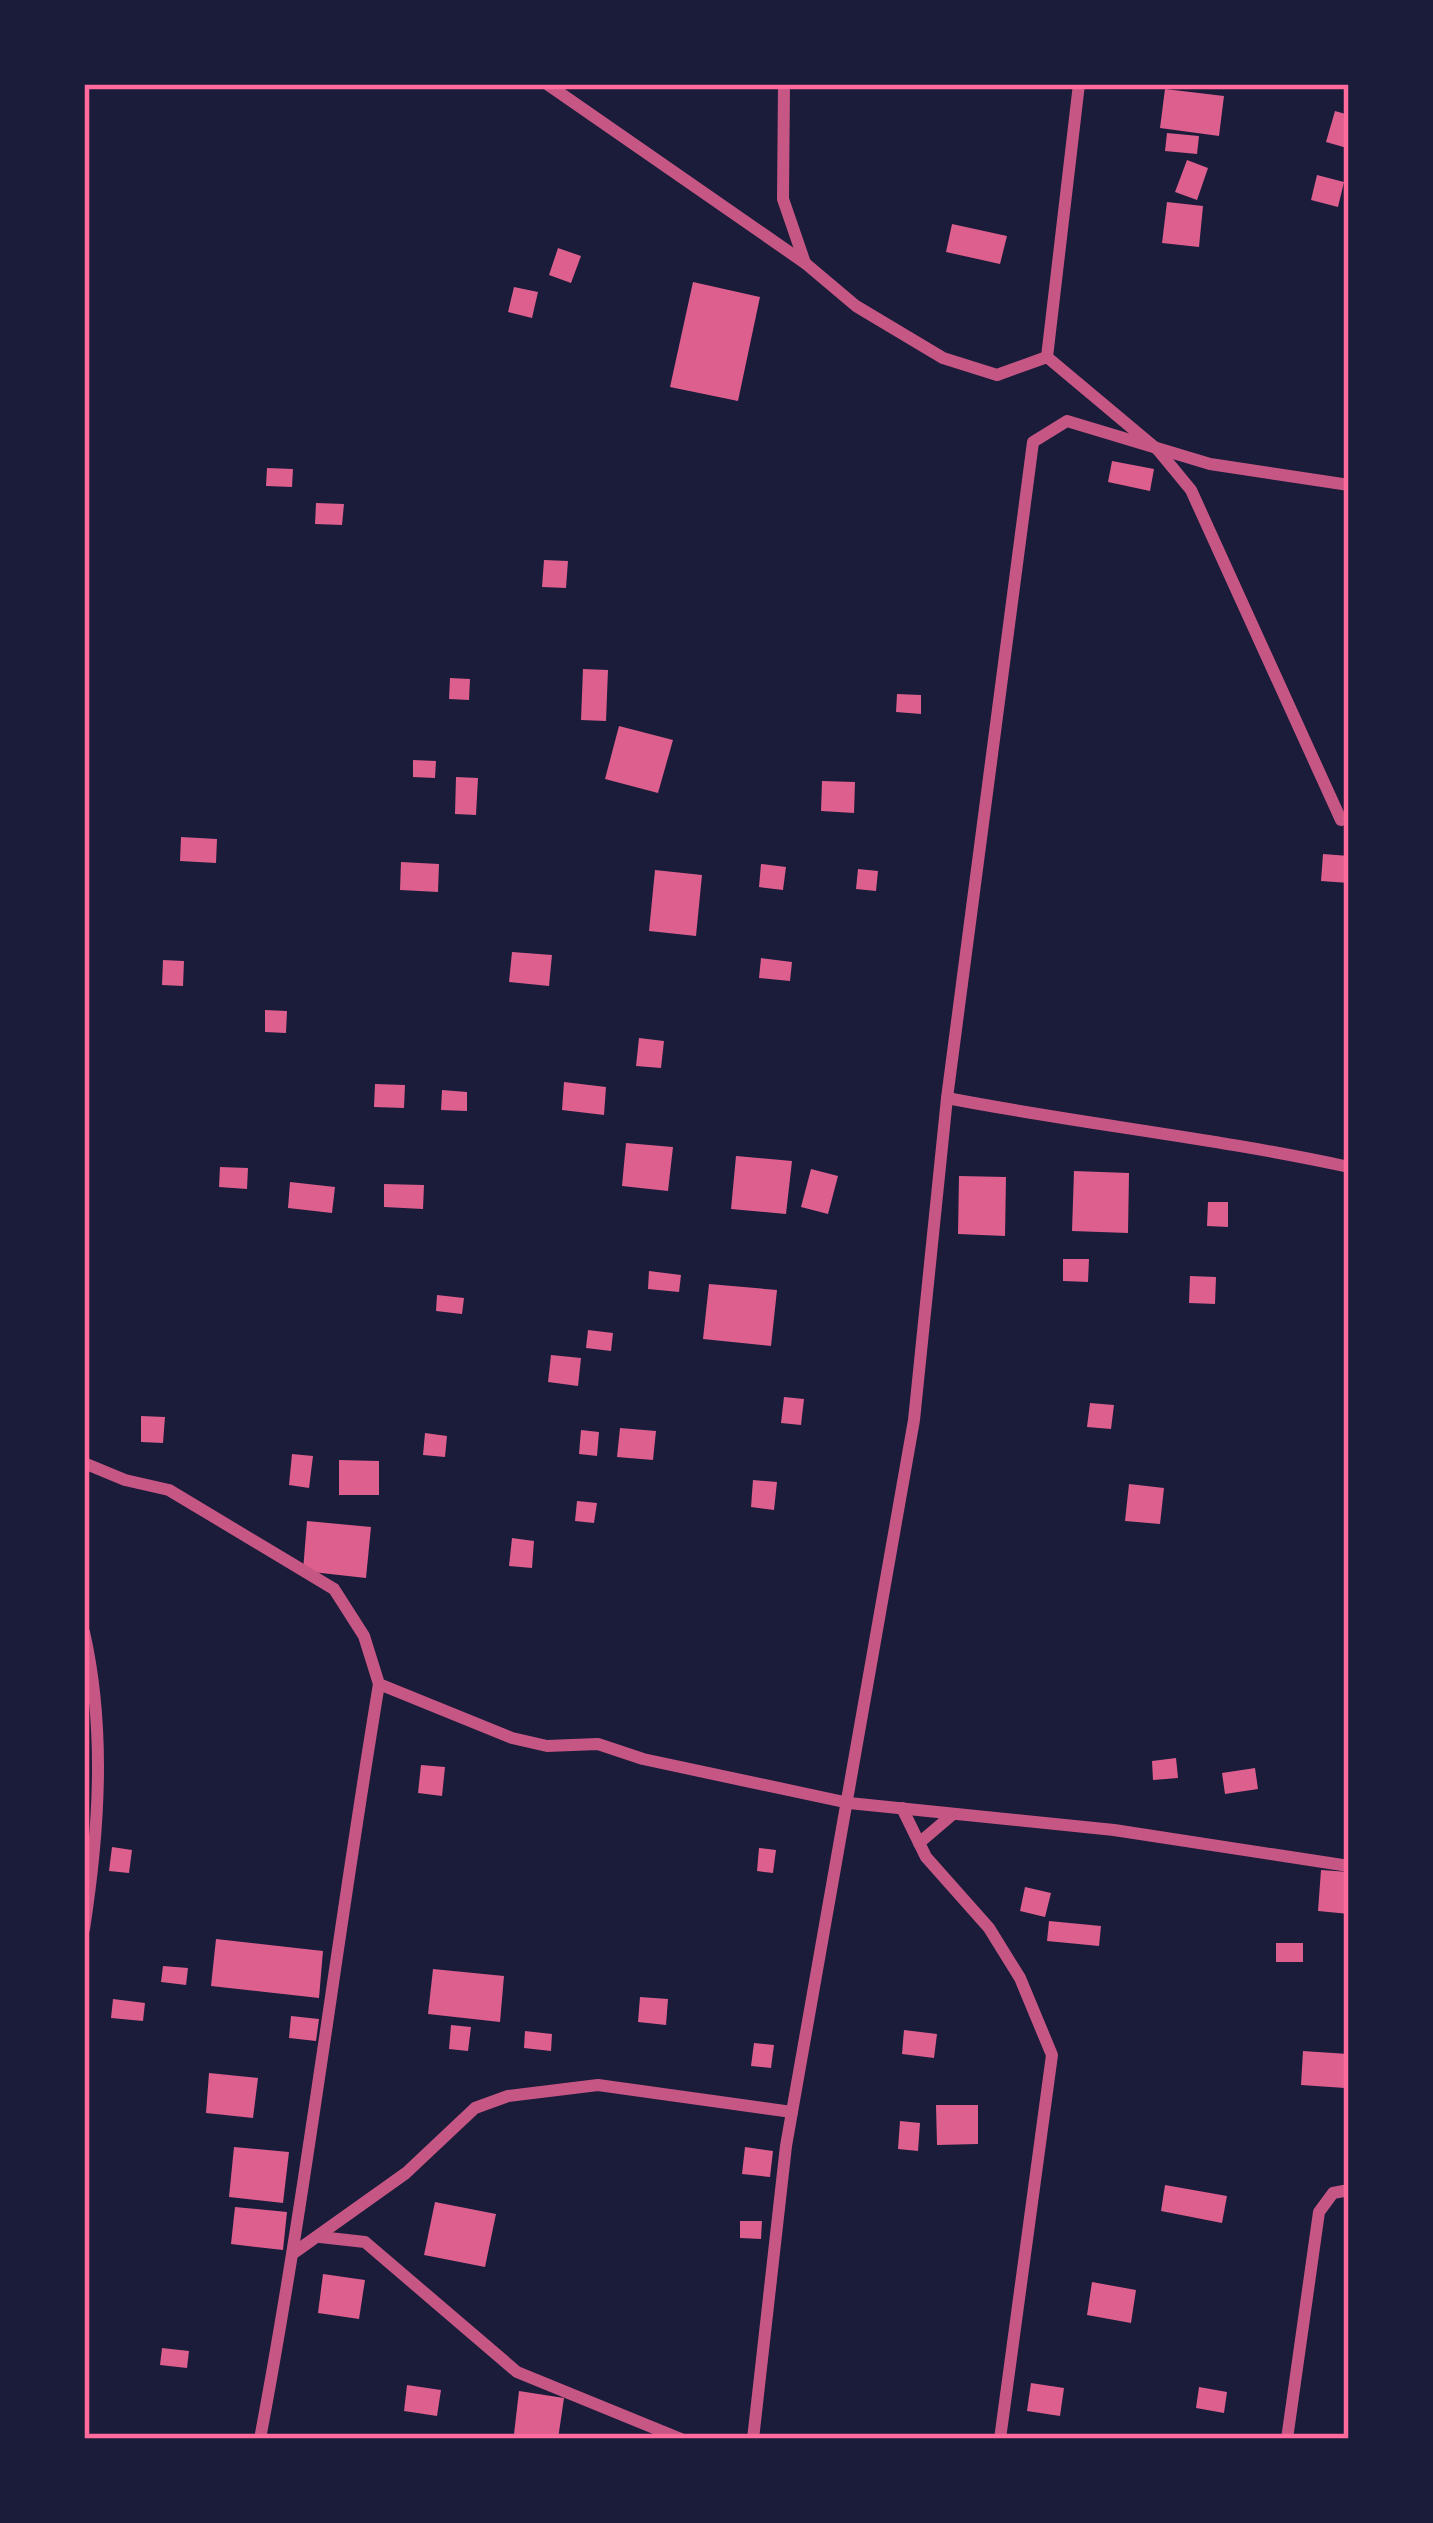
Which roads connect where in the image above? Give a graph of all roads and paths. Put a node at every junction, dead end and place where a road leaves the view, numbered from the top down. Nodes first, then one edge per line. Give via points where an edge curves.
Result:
1 (548, 84) edge
2 (784, 84) edge
3 (1078, 84) edge
4 (806, 263) junction
5 (1047, 357) junction
6 (1157, 450) junction
7 (1349, 485) edge
8 (1340, 820) dead end
9 (947, 1098) junction
10 (1349, 1167) edge
11 (84, 1463) edge
12 (84, 1632) edge
13 (379, 1684) junction
14 (849, 1803) junction
15 (902, 1808) junction
16 (953, 1814) junction
17 (919, 1843) junction
18 (1349, 1866) edge
19 (84, 1929) edge
20 (792, 2112) junction
21 (1349, 2190) edge
22 (319, 2237) junction
23 (295, 2252) junction
24 (260, 2439) edge
25 (681, 2439) edge
26 (753, 2439) edge
27 (1000, 2439) edge
28 (1287, 2439) edge

1 - 4 street
2 - 4 street via 783,199
3 - 5 street
4 - 5 street via 856,306 944,358 997,375
5 - 6 street
6 - 7 street
6 - 8 street via 1191,490
6 - 9 street via 1067,421 1034,442
9 - 10 street
9 - 14 street via 914,1420
11 - 13 street via 169,1490 334,1589 364,1636
12 - 19 street via 96,1683 97,1850
13 - 14 street via 512,1738 598,1744
13 - 23 street
14 - 15 street
14 - 20 street
15 - 16 street
15 - 17 street
16 - 17 street
16 - 18 street
17 - 27 street via 989,1928 1052,2055
20 - 22 street via 598,2084 508,2096 461,2118 406,2173
20 - 26 street
21 - 28 street via 1333,2193 1319,2212
22 - 23 street
22 - 25 street via 365,2242 517,2372
23 - 24 street

